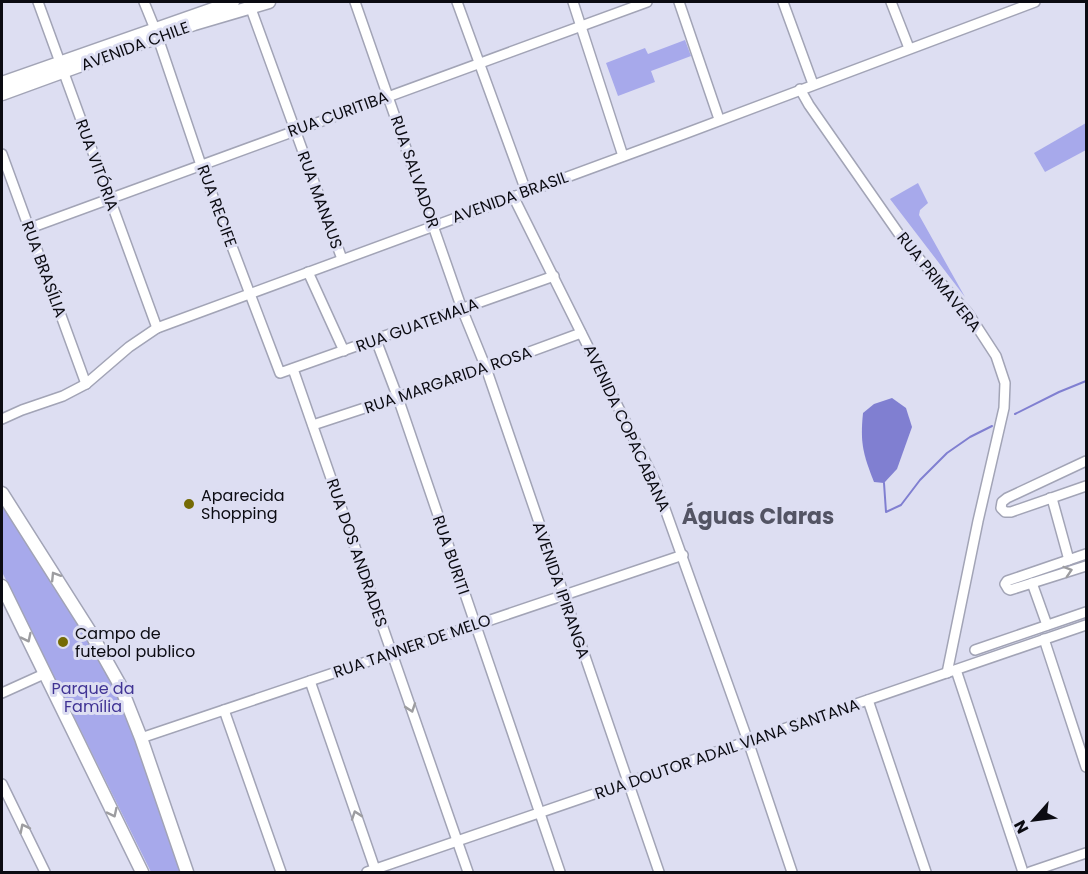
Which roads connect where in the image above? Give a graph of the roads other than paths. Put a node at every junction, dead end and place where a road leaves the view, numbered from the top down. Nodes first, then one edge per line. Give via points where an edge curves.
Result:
1 (38, 2) edge
2 (144, 2) edge
3 (233, 2) edge
4 (269, 2) edge
5 (355, 2) edge
6 (457, 2) edge
7 (573, 2) edge
8 (647, 2) edge
9 (679, 2) edge
10 (783, 2) edge
11 (891, 2) edge
12 (999, 2) edge
13 (1035, 2) edge
14 (250, 6) junction
15 (1004, 13) junction
16 (582, 26) junction
17 (156, 33) junction
18 (909, 48) junction
19 (478, 62) junction
20 (63, 67) junction
21 (2, 83) edge
22 (813, 84) junction
23 (800, 89) junction
24 (2, 94) edge
25 (388, 95) junction
26 (719, 119) junction
27 (295, 130) junction
28 (2, 154) edge
29 (623, 156) junction
30 (201, 165) junction
31 (526, 191) junction
32 (513, 196) junction
33 (109, 199) junction
34 (433, 225) junction
35 (30, 228) junction
36 (342, 259) junction
37 (308, 272) junction
38 (554, 276) junction
39 (249, 294) junction
40 (462, 309) junction
41 (157, 328) junction
42 (581, 333) junction
43 (376, 340) junction
44 (344, 351) junction
45 (486, 368) junction
46 (293, 369) junction
47 (280, 374) joint
48 (86, 384) junction
49 (398, 398) junction
50 (2, 419) edge
51 (313, 425) junction
52 (1086, 460) edge
53 (1086, 486) edge
54 (2, 493) edge
55 (1050, 498) junction
56 (1086, 554) edge
57 (683, 555) junction
58 (1070, 560) junction
59 (1086, 566) edge
60 (1032, 583) junction
61 (2, 586) edge
62 (563, 596) junction
63 (1086, 612) edge
64 (475, 625) junction
65 (1047, 625) junction
66 (1086, 625) edge
67 (1044, 639) junction
68 (975, 650) dead end
69 (392, 653) junction
70 (952, 671) junction
71 (44, 674) junction
72 (310, 681) junction
73 (2, 693) edge
74 (868, 700) junction
75 (224, 710) junction
76 (141, 738) junction
77 (748, 741) junction
78 (1086, 767) edge
79 (628, 783) junction
80 (2, 784) edge
81 (539, 813) junction
82 (458, 842) junction
83 (1086, 853) edge
84 (372, 872) edge
85 (45, 873) edge
86 (142, 873) edge
87 (187, 873) edge
88 (281, 873) edge
89 (468, 873) edge
90 (560, 873) edge
91 (659, 873) edge
92 (792, 873) edge
93 (926, 873) edge
94 (1023, 873) edge
95 (1030, 873) edge

1 - 20 street, RUA VITÓRIA
2 - 17 street, RUA RECIFE
3 - 17 main road, AVENIDA CHILE
4 - 14 main road, AVENIDA CHILE
5 - 25 street, RUA SALVADOR
6 - 19 street
7 - 16 street
8 - 16 street, RUA CURITIBA
9 - 26 street
10 - 22 street
11 - 18 street
12 - 15 street
13 - 15 street, AVENIDA BRASIL
14 - 17 main road, AVENIDA CHILE
14 - 27 street, RUA MANAUS
15 - 18 street, AVENIDA BRASIL
16 - 19 street, RUA CURITIBA
16 - 29 street
17 - 20 main road, AVENIDA CHILE
17 - 30 street, RUA RECIFE
18 - 22 street, AVENIDA BRASIL
19 - 25 street, RUA CURITIBA
19 - 31 street
20 - 21 main road, AVENIDA CHILE
20 - 24 main road, AVENIDA CHILE
20 - 33 street, RUA VITÓRIA
22 - 23 street, AVENIDA BRASIL
23 - 26 street, AVENIDA BRASIL
23 - 70 street, RUA PRIMAVERA via 906,244 968,313 996,356 1005,384 1004,408 978,521
25 - 27 street, RUA CURITIBA
25 - 34 street, RUA SALVADOR
26 - 29 street, AVENIDA BRASIL
27 - 30 street, RUA CURITIBA
27 - 36 street, RUA MANAUS
28 - 35 street, RUA BRASÍLIA
29 - 31 street, AVENIDA BRASIL
30 - 33 street, RUA CURITIBA
30 - 39 street, RUA RECIFE
31 - 32 street, AVENIDA BRASIL
32 - 34 street, AVENIDA BRASIL
32 - 38 street, AVENIDA COPACABANA
33 - 35 street, RUA CURITIBA
33 - 41 street, RUA VITÓRIA
34 - 36 street, AVENIDA BRASIL
34 - 40 street, RUA SALVADOR
35 - 48 street, RUA BRASÍLIA
36 - 37 street, AVENIDA BRASIL
37 - 39 street, AVENIDA BRASIL
37 - 44 street
38 - 40 street, RUA GUATEMALA
38 - 42 street, AVENIDA COPACABANA
39 - 41 street, AVENIDA BRASIL
39 - 47 street, RUA RECIFE
40 - 43 street, RUA GUATEMALA
40 - 45 street, AVENIDA IPIRANGA
41 - 48 street, AVENIDA BRASIL
42 - 45 street, RUA MARGARIDA ROSA
42 - 57 street, AVENIDA COPACABANA via 655,482
43 - 44 street, RUA GUATEMALA
43 - 49 street, RUA BURITI
44 - 46 street, RUA GUATEMALA
45 - 49 street, RUA MARGARIDA ROSA
45 - 62 street, AVENIDA IPIRANGA
46 - 47 street, RUA GUATEMALA
46 - 51 street, RUA DOS ANDRADES
48 - 50 street, AVENIDA BRASIL
49 - 51 street, RUA MARGARIDA ROSA
49 - 64 street, RUA BURITI
51 - 69 street, RUA DOS ANDRADES
52 - 55 street via 1007,498 1001,508 1011,512
53 - 55 street
76 -> 54 main road via 113,671
55 - 58 street
56 - 58 street
57 - 62 street, RUA TANNER DE MELO
57 - 77 street, AVENIDA COPACABANA
58 - 60 street via 1005,584 1010,590
60 -> 59 street
60 - 65 street
61 -> 71 main road
62 - 64 street, RUA TANNER DE MELO
62 - 79 street, AVENIDA IPIRANGA
63 - 65 street
64 - 69 street, RUA TANNER DE MELO
64 - 81 street, RUA BURITI
65 - 68 street
66 - 67 street, RUA DOUTOR ADAIL VIANA SANTANA
67 - 70 street, RUA DOUTOR ADAIL VIANA SANTANA
67 - 78 street
69 - 72 street, RUA TANNER DE MELO
69 -> 82 street, RUA DOS ANDRADES
70 - 74 street, RUA DOUTOR ADAIL VIANA SANTANA
70 - 94 street
71 - 73 street
71 -> 86 main road
72 - 75 street, RUA TANNER DE MELO
84 -> 72 street
74 - 77 street, RUA DOUTOR ADAIL VIANA SANTANA
74 - 93 street
75 - 76 street, RUA TANNER DE MELO
75 - 88 street
76 - 87 main road
77 - 79 street, RUA DOUTOR ADAIL VIANA SANTANA
77 - 92 street, AVENIDA COPACABANA
79 - 81 street, RUA DOUTOR ADAIL VIANA SANTANA
79 - 91 street, AVENIDA IPIRANGA
85 -> 80 street
81 - 82 street, RUA DOUTOR ADAIL VIANA SANTANA
81 - 90 street, RUA BURITI
82 - 84 street, RUA DOUTOR ADAIL VIANA SANTANA
82 - 89 street, RUA DOS ANDRADES
83 - 95 street

